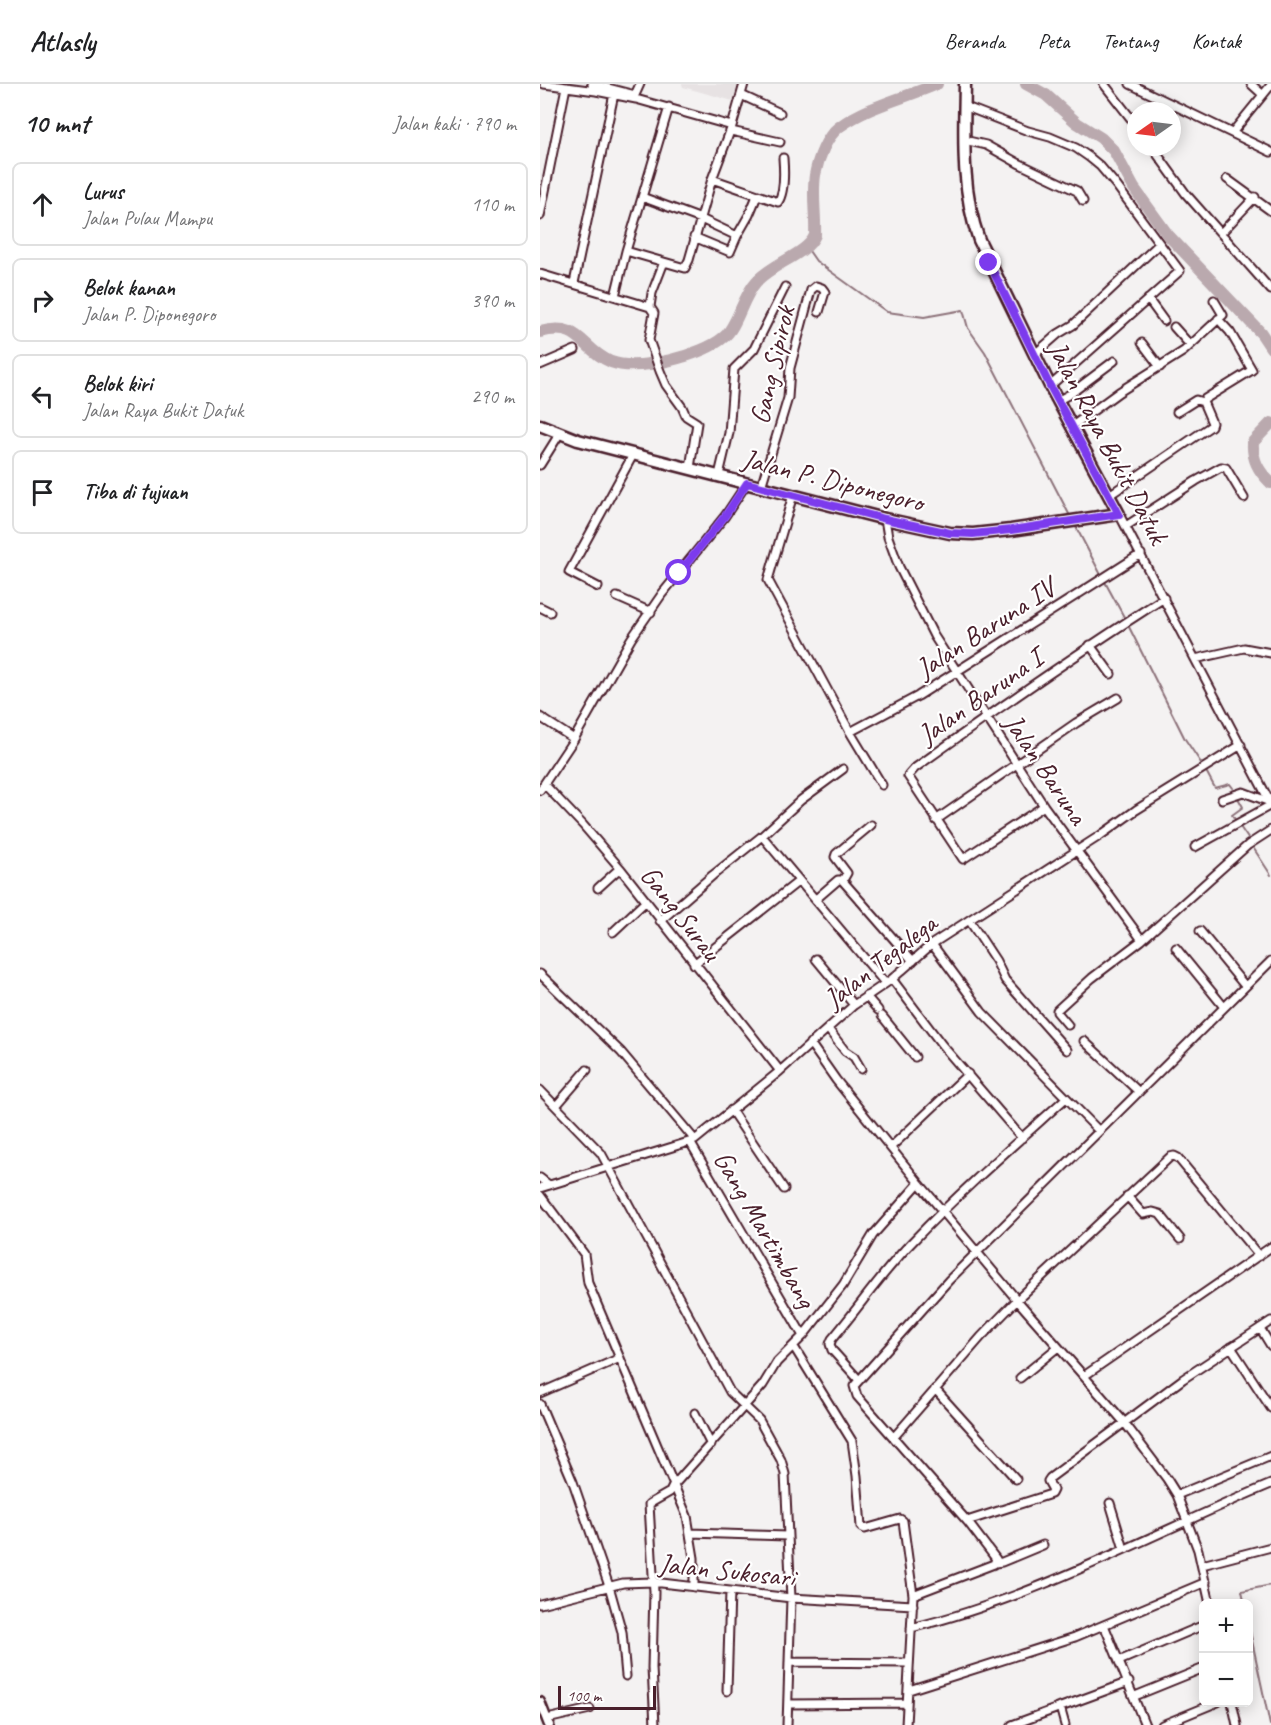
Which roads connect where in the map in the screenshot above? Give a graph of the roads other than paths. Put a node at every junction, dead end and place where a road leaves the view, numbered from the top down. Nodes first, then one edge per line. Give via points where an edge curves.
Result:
1 (544, 84) edge
2 (592, 84) edge
3 (640, 84) edge
4 (744, 84) edge
5 (1104, 84) edge
6 (1130, 84) edge
7 (1251, 84) edge
8 (1271, 85) edge
9 (579, 86) edge
10 (965, 86) edge
11 (566, 87) junction
12 (614, 94) junction
13 (1262, 94) junction
14 (741, 95) junction
15 (964, 106) junction
16 (669, 107) junction
17 (780, 113) dead end
18 (1127, 113) edge
19 (732, 128) junction
20 (1232, 133) junction
21 (964, 140) junction
22 (780, 142) dead end
23 (1271, 152) edge
24 (1158, 156) edge
25 (783, 158) dead end
26 (712, 179) junction
27 (1227, 179) dead end
28 (757, 196) junction
29 (642, 197) junction
30 (1255, 197) junction
31 (1083, 201) dead end
32 (1271, 211) edge
33 (540, 216) edge
34 (701, 219) junction
35 (1221, 233) junction
36 (736, 236) junction
37 (694, 237) junction
38 (1159, 244) junction
39 (626, 251) junction
40 (664, 262) junction
41 (540, 274) edge
42 (574, 283) junction
43 (785, 286) dead end
44 (1271, 290) edge
45 (615, 296) junction
46 (1148, 299) junction
47 (1214, 300) dead end
48 (650, 308) junction
49 (819, 312) dead end
50 (1218, 319) junction
51 (1164, 321) dead end
52 (1174, 327) dead end
53 (1142, 343) dead end
54 (1190, 345) junction
55 (575, 351) dead end
56 (1034, 354) junction
57 (1114, 361) dead end
58 (540, 365) edge
59 (1160, 367) junction
60 (1050, 386) junction
61 (1057, 401) junction
62 (1203, 402) junction
63 (1177, 412) dead end
64 (540, 425) edge
65 (1071, 427) junction
66 (560, 433) junction
67 (634, 453) junction
68 (540, 465) edge
69 (690, 468) junction
70 (719, 475) junction
71 (747, 483) junction
72 (761, 487) junction
73 (793, 495) junction
74 (1108, 496) junction
75 (1244, 498) dead end
76 (1119, 514) junction
77 (885, 519) junction
78 (1126, 526) junction
79 (1141, 554) junction
80 (598, 587) dead end
81 (617, 597) dead end
82 (1164, 598) junction
83 (540, 607) edge
84 (550, 612) dead end
85 (651, 612) junction
86 (1090, 645) junction
87 (1271, 653) edge
88 (1195, 659) junction
89 (957, 672) junction
90 (1111, 674) dead end
91 (1118, 698) dead end
92 (985, 716) junction
93 (540, 717) edge
94 (850, 732) junction
95 (574, 739) junction
96 (1241, 745) junction
97 (1016, 764) junction
98 (843, 769) dead end
99 (882, 785) dead end
100 (542, 788) edge
101 (1222, 799) dead end
102 (1271, 804) edge
103 (1044, 806) junction
104 (936, 820) junction
105 (871, 825) dead end
106 (1271, 830) edge
107 (762, 836) junction
108 (1195, 847) dead end
109 (1077, 851) junction
110 (620, 868) junction
111 (843, 880) junction
112 (799, 881) junction
113 (598, 888) dead end
114 (816, 899) junction
115 (645, 902) junction
116 (969, 920) junction
117 (660, 921) junction
118 (1200, 931) dead end
119 (613, 932) dead end
120 (1142, 940) junction
121 (932, 944) junction
122 (1176, 948) dead end
123 (816, 959) dead end
124 (913, 961) junction
125 (1271, 961) edge
126 (694, 964) junction
127 (540, 974) edge
128 (889, 981) junction
129 (1245, 986) junction
130 (866, 996) junction
131 (854, 1005) junction
132 (1224, 1007) junction
133 (1068, 1025) dead end
134 (828, 1029) junction
135 (1084, 1041) dead end
136 (810, 1043) junction
137 (1067, 1050) dead end
138 (915, 1057) dead end
139 (861, 1069) dead end
140 (587, 1070) dead end
141 (780, 1071) junction
142 (968, 1074) junction
143 (540, 1090) edge
144 (1138, 1092) junction
145 (1066, 1098) junction
146 (556, 1106) junction
147 (731, 1110) junction
148 (1099, 1131) junction
149 (1022, 1138) junction
150 (692, 1141) junction
151 (891, 1147) junction
152 (608, 1168) junction
153 (540, 1178) edge
154 (919, 1183) junction
155 (549, 1185) junction
156 (540, 1188) edge
157 (784, 1189) dead end
158 (540, 1195) edge
159 (1127, 1196) junction
160 (944, 1210) junction
161 (1180, 1239) dead end
162 (1271, 1247) edge
163 (977, 1252) junction
164 (1259, 1256) junction
165 (1017, 1300) junction
166 (1271, 1321) edge
167 (1260, 1328) junction
168 (803, 1336) junction
169 (1271, 1346) edge
170 (794, 1347) junction
171 (1058, 1347) junction
172 (1231, 1347) junction
173 (620, 1358) junction
174 (1084, 1376) junction
175 (1020, 1378) dead end
176 (859, 1380) junction
177 (935, 1389) junction
178 (540, 1393) edge
179 (540, 1404) edge
180 (744, 1407) junction
181 (1271, 1408) edge
182 (695, 1413) dead end
183 (1124, 1422) junction
184 (894, 1437) junction
185 (711, 1445) junction
186 (1271, 1456) edge
187 (1016, 1479) dead end
188 (1271, 1484) edge
189 (673, 1486) junction
190 (1177, 1495) junction
191 (1110, 1503) dead end
192 (1186, 1520) junction
193 (967, 1521) junction
194 (690, 1533) junction
195 (787, 1536) junction
196 (1043, 1545) dead end
197 (1271, 1547) edge
198 (1124, 1549) junction
199 (995, 1563) junction
200 (1202, 1565) junction
201 (653, 1582) junction
202 (1206, 1582) junction
203 (609, 1586) junction
204 (694, 1587) junction
205 (730, 1591) junction
206 (913, 1595) junction
207 (791, 1598) junction
208 (1209, 1599) edge
209 (540, 1604) edge
210 (913, 1605) junction
211 (1104, 1625) junction
212 (1199, 1627) edge
213 (911, 1628) junction
214 (1119, 1661) junction
215 (789, 1662) junction
216 (909, 1663) junction
217 (1199, 1670) edge
218 (626, 1676) dead end
219 (1129, 1682) junction
220 (909, 1690) junction
221 (727, 1691) dead end
222 (1135, 1696) junction
223 (540, 1702) edge
224 (907, 1703) junction
225 (788, 1704) junction
226 (1060, 1707) junction
227 (1206, 1707) edge
228 (1233, 1707) edge
229 (590, 1709) dead end
230 (548, 1722) edge
231 (655, 1725) edge
232 (788, 1725) edge
233 (906, 1725) edge
234 (1012, 1725) edge
235 (1065, 1725) edge
236 (1146, 1725) edge
237 (1162, 1725) edge
238 (1237, 1725) edge

1 - 11 street
2 - 3 street via 635,95
4 - 14 street
5 - 18 street
6 - 20 street
7 - 13 street
8 - 13 street
9 - 11 street
9 - 12 street
10 - 15 main road, Jalan Raya Bukit Datuk
11 - 33 street
12 - 16 street
12 - 42 street
13 - 20 street
14 - 17 street
14 - 19 street
15 - 21 main road, Jalan Raya Bukit Datuk
15 - 38 street via 1076,148 1100,166
16 - 19 street
16 - 29 street
19 - 22 street
19 - 26 street
20 - 23 street
21 - 31 street via 986,145 1077,191
21 - 56 main road, Jalan Raya Bukit Datuk via 966,182 976,231
24 - 35 street
25 - 28 street via 779,201
26 - 28 street
26 - 34 street
27 - 30 street
28 - 36 street
29 - 34 street
29 - 39 street
30 - 32 street
30 - 35 street
34 - 36 street
34 - 37 street
35 - 44 street
36 - 37 street via 730,252
37 - 40 street via 685,268
38 - 46 street via 1180,271
38 - 56 street via 1072,325
39 - 40 street
39 - 45 street
40 - 48 street
41 - 42 street
42 - 45 street
43 - 70 street via 754,349 734,369 729,434
45 - 48 street
46 - 51 street
46 - 60 street
47 - 50 street via 1222,314
48 - 69 street via 654,313 648,335 660,371 686,416 698,423
49 - 72 street, Gang Sipirok via 825,292 816,286 790,368 788,398
50 - 54 street
50 - 62 street via 1252,370
52 - 54 street
53 - 59 street
54 - 59 street
55 - 58 street
56 - 60 main road, Jalan Raya Bukit Datuk
57 - 61 street
59 - 65 street
60 - 61 main road, Jalan Raya Bukit Datuk
61 - 65 main road, Jalan Raya Bukit Datuk
62 - 63 street via 1196,400
62 - 74 street via 1211,426
64 - 66 main road, Jalan P. Diponegoro
65 - 74 main road, Jalan Raya Bukit Datuk
66 - 67 main road, Jalan P. Diponegoro
66 - 68 street
67 - 69 main road, Jalan P. Diponegoro
67 - 80 street via 569,573
69 - 70 main road, Jalan P. Diponegoro
70 - 71 main road, Jalan P. Diponegoro
71 - 72 main road, Jalan P. Diponegoro
71 - 85 street
72 - 73 main road, Jalan P. Diponegoro
73 - 77 main road, Jalan P. Diponegoro
73 - 94 street via 768,580
74 - 76 main road, Jalan Raya Bukit Datuk
75 - 78 street via 1226,468 1221,467
76 - 77 main road, Jalan P. Diponegoro via 961,534
76 - 78 street, Jalan Raya Bukit Datuk
77 - 89 street, Jalan Baruna via 890,544 910,591
78 - 79 street, Jalan Raya Bukit Datuk
79 - 82 street, Jalan Raya Bukit Datuk
79 - 89 street, Jalan Baruna IV
81 - 85 street
82 - 86 street, Jalan Baruna I
82 - 88 street, Jalan Raya Bukit Datuk
83 - 84 street
85 - 95 street via 631,639
86 - 90 street
86 - 92 street, Jalan Baruna I
87 - 88 street via 1244,648
88 - 96 street, Jalan Raya Bukit Datuk
89 - 92 street, Jalan Baruna
89 - 94 street, Jalan Baruna IV
91 - 97 street
92 - 97 street, Jalan Baruna
92 - 104 street, Jalan Baruna I via 908,774 908,780
93 - 95 street
94 - 99 street
95 - 100 street
96 - 102 street, Jalan Raya Bukit Datuk
96 - 109 street, Jalan Tegalega
97 - 103 street, Jalan Baruna
97 - 104 street
98 - 107 street
100 - 110 street, Gang Surau via 583,825
101 - 102 street via 1243,792
102 - 108 street
103 - 104 street, Jalan Baruna I via 963,859
103 - 109 street, Jalan Baruna
105 - 111 street via 836,854 847,873
106 - 120 street via 1248,845
107 - 112 street
107 - 117 street
109 - 116 street, Jalan Tegalega
109 - 120 street, Jalan Baruna
110 - 113 street
110 - 115 street, Gang Surau
111 - 114 street
111 - 124 street
112 - 114 street
112 - 126 street
114 - 128 street
115 - 117 street, Gang Surau
115 - 119 street
116 - 121 street, Jalan Tegalega
116 - 137 street via 1005,980
117 - 126 street, Gang Surau
118 - 129 street
120 - 133 street via 1057,1010
121 - 124 street, Jalan Tegalega
121 - 145 street via 982,1012
122 - 132 street
123 - 131 street
124 - 128 street, Jalan Tegalega
125 - 129 street
126 - 141 street, Gang Surau
127 - 150 street, Gang Martimbang via 633,1065
128 - 130 street, Jalan Tegalega
128 - 142 street
129 - 132 street
130 - 131 street, Jalan Tegalega
130 - 138 street
131 - 134 street, Jalan Tegalega
132 - 144 street
134 - 136 street, Jalan Tegalega
134 - 139 street
135 - 144 street
136 - 141 street, Jalan Tegalega
136 - 151 street
140 - 146 street
141 - 147 street, Jalan Tegalega
142 - 149 street
142 - 151 street
143 - 146 street
144 - 148 street
145 - 148 street
145 - 149 street
146 - 152 street via 601,1154
147 - 150 street, Jalan Tegalega
147 - 157 street
148 - 163 street
149 - 160 street
150 - 152 street, Jalan Tegalega
150 - 168 street, Gang Martimbang
151 - 154 street
152 - 155 street, Jalan Tegalega
152 - 180 street via 730,1392
153 - 155 street
154 - 160 street
154 - 168 street via 873,1235 843,1285
155 - 156 street, Jalan Tegalega
158 - 173 street via 584,1254 587,1280
159 - 161 street via 1143,1214 1160,1214
159 - 164 street via 1167,1158 1177,1157
159 - 165 street
160 - 163 street
160 - 176 street via 881,1277 832,1339 832,1350
162 - 164 street
163 - 165 street
163 - 176 street
164 - 174 street
165 - 171 street
165 - 177 street
166 - 167 street
167 - 169 street
167 - 172 street
168 - 170 street
170 - 180 street via 777,1362
170 - 206 street via 852,1441 861,1527 903,1521
171 - 174 street
171 - 175 street
172 - 181 street
172 - 183 street
173 - 178 street
173 - 189 street
174 - 183 street
176 - 184 street via 854,1388 857,1396
177 - 184 street
177 - 187 street
179 - 203 street via 573,1482
180 - 185 street
180 - 195 street via 759,1420 783,1466
182 - 185 street
183 - 190 street
183 - 193 street via 1050,1478 1051,1494
184 - 193 street
185 - 189 street
186 - 190 street
188 - 192 street
189 - 194 street
189 - 201 street via 648,1506
190 - 192 street
191 - 198 street
192 - 198 street
192 - 200 street
193 - 199 street via 996,1556
194 - 195 street
194 - 204 street
195 - 207 street
196 - 199 street
197 - 200 street
198 - 213 street via 1009,1597
199 - 206 street
200 - 202 street
201 - 203 street, Jalan Sukosari
201 - 204 street, Jalan Sukosari
201 - 231 street
202 - 208 street
202 - 211 street
203 - 209 street, Jalan Sukosari
203 - 218 street via 622,1632
204 - 205 street, Jalan Sukosari
205 - 207 street, Jalan Sukosari
205 - 221 street
206 - 210 street
207 - 210 street, Jalan Sukosari
207 - 215 street
210 - 213 street
211 - 214 street
211 - 220 street
212 - 214 street
213 - 216 street
214 - 219 street
215 - 216 street
215 - 225 street
216 - 220 street
217 - 222 street
219 - 222 street
219 - 226 street
220 - 224 street
222 - 236 street
223 - 230 street
224 - 225 street
224 - 233 street
225 - 232 street
226 - 234 street
226 - 235 street
227 - 237 street
228 - 238 street
229 - 230 street

